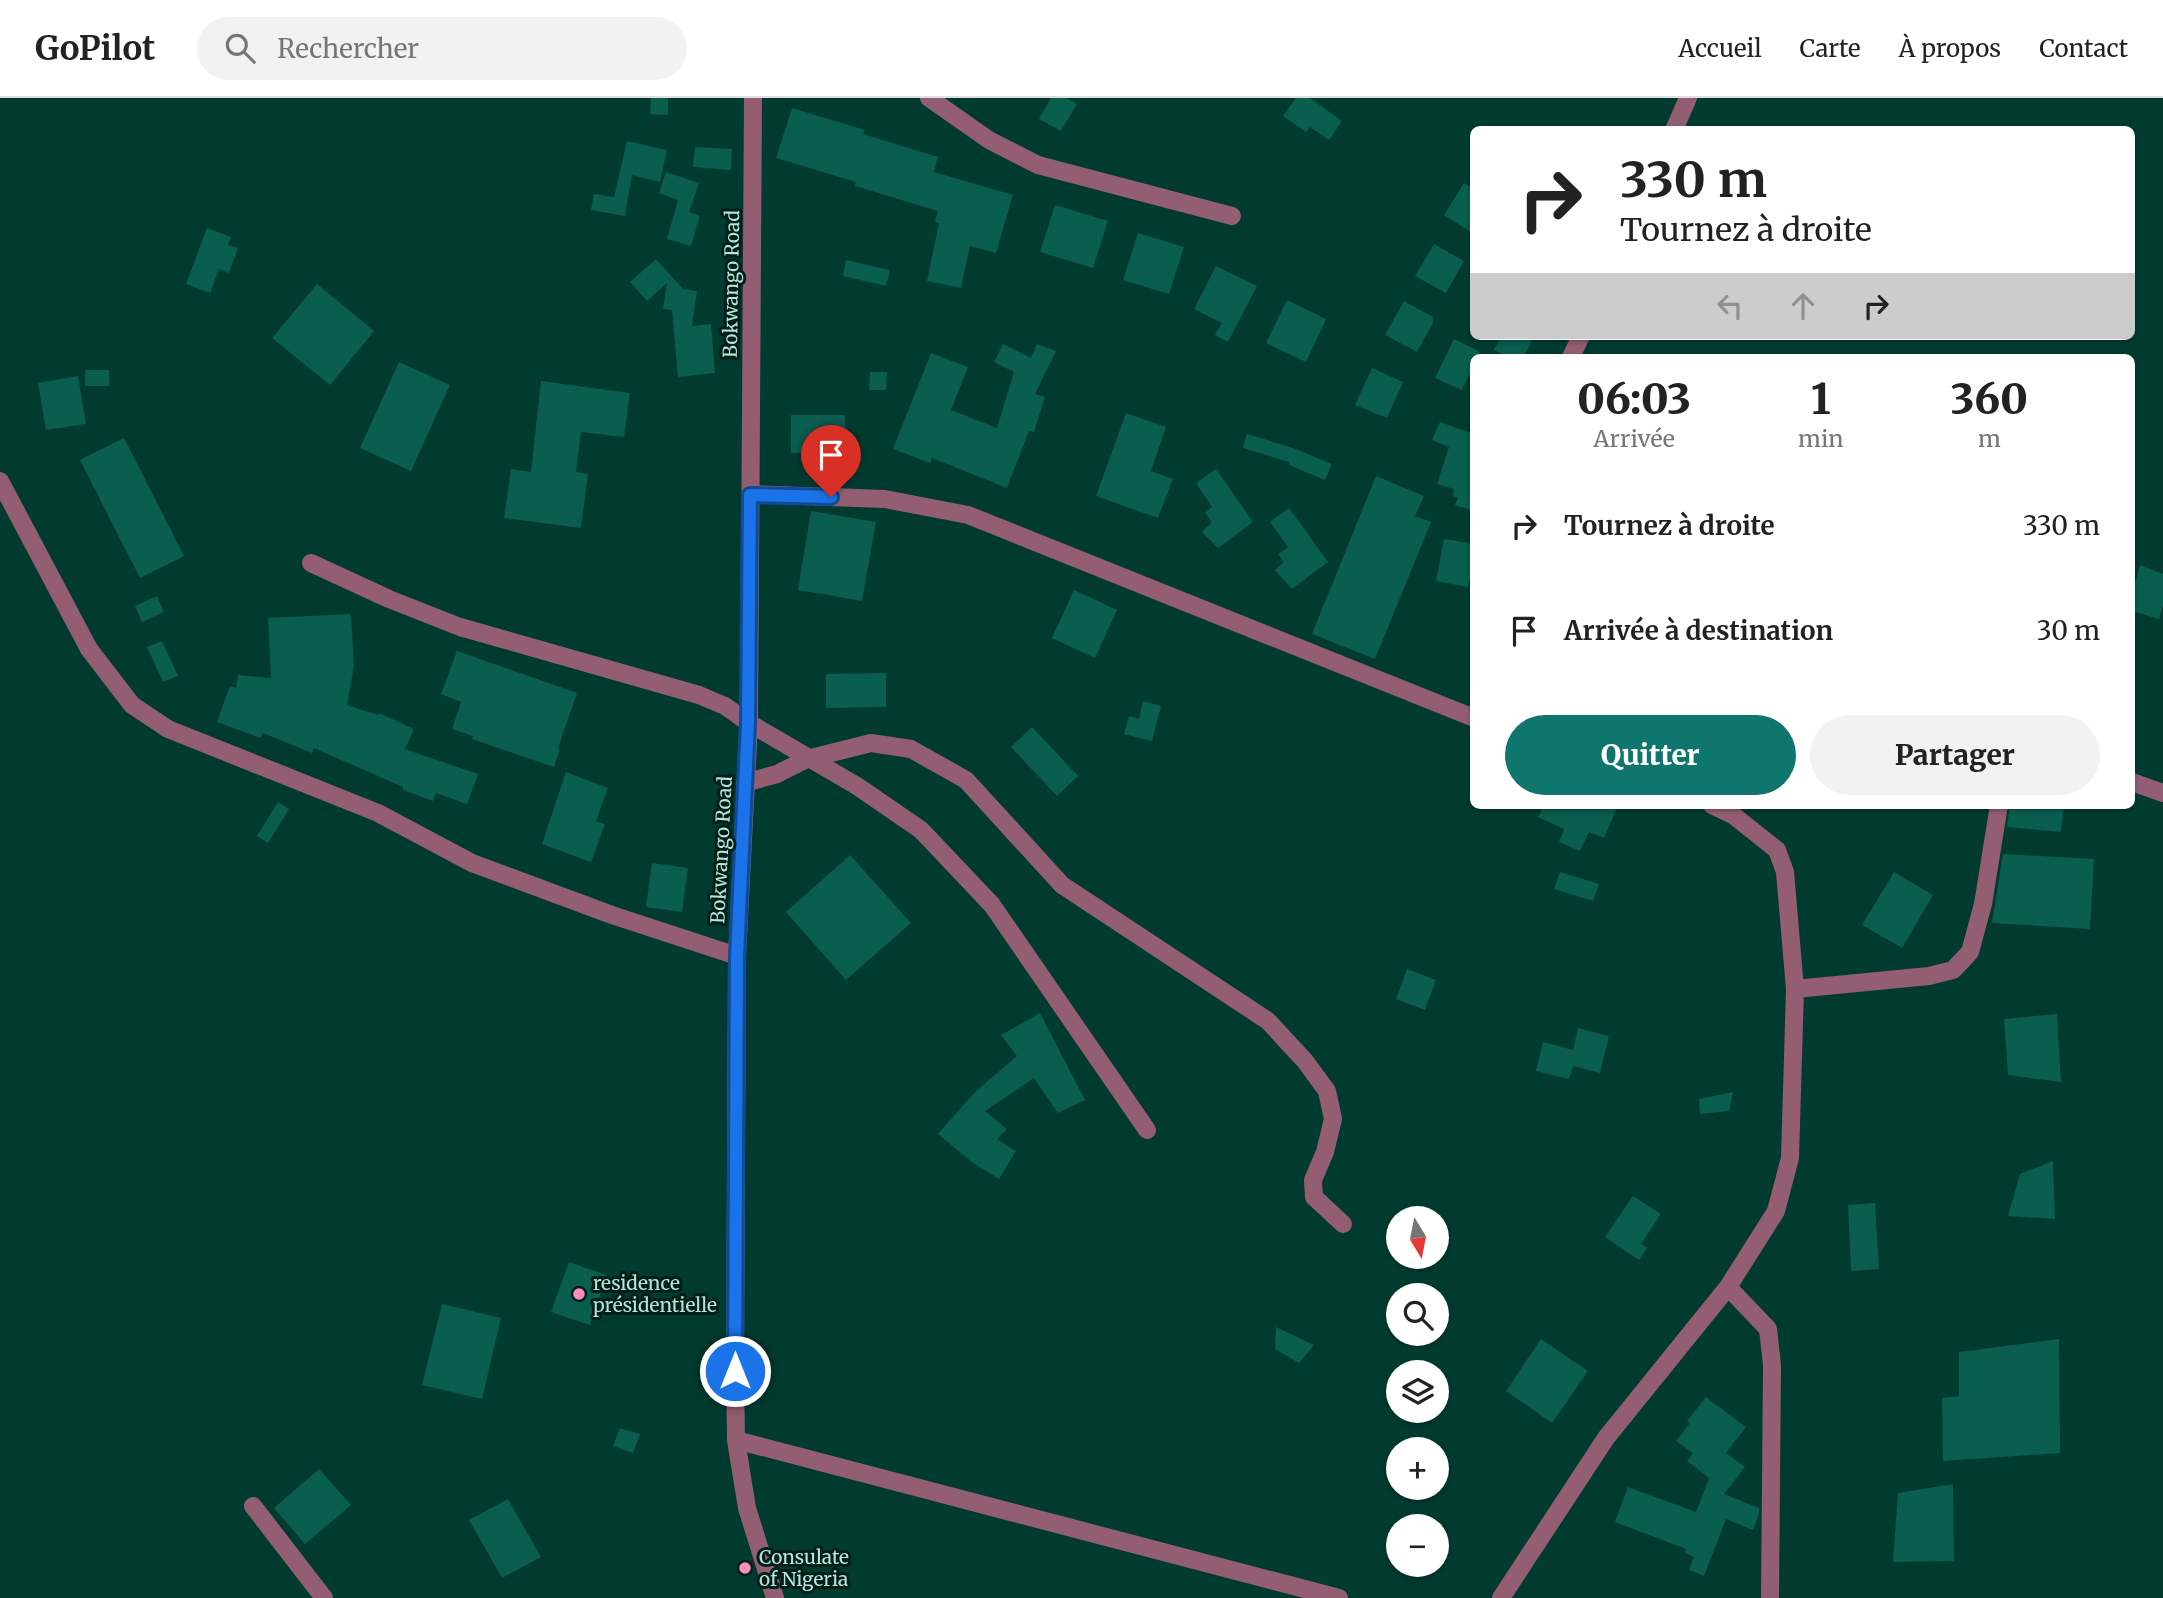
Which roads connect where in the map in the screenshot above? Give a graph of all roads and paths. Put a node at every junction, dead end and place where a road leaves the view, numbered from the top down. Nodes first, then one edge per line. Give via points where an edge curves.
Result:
1 (753, 98) edge
2 (929, 98) edge
3 (1688, 98) edge
4 (1676, 126) edge
5 (1232, 216) dead end
6 (1, 481) edge
7 (750, 495) junction
8 (311, 563) dead end
9 (1470, 716) edge
10 (748, 723) junction
11 (807, 759) junction
12 (745, 783) junction
13 (2135, 783) edge
14 (2163, 793) edge
15 (1720, 809) edge
16 (1998, 809) edge
17 (737, 956) junction
18 (1795, 989) junction
19 (1147, 1130) dead end
20 (1343, 1224) dead end
21 (1728, 1287) junction
22 (736, 1440) junction
23 (253, 1506) dead end
24 (324, 1598) edge
25 (775, 1598) edge
26 (1339, 1598) edge
27 (1501, 1598) edge
28 (1770, 1598) edge

1 - 7 street, Bokwango Road
2 - 5 street via 989,140 1038,165
3 - 4 street
6 - 17 street via 89,649 132,705 159,723 378,813 472,863
7 - 9 street via 885,499 968,515
7 - 10 street, Bokwango Road
8 - 10 street via 460,627 699,695
10 - 11 street
10 - 12 street, Bokwango Road
11 - 12 street via 777,775
11 - 19 street via 857,786 921,830 992,905
11 - 20 street via 871,743 911,749 966,780 1062,885 1268,1021 1326,1091 1333,1119 1313,1181 1314,1197
12 - 17 street, Bokwango Road
13 - 14 street
15 - 18 street via 1777,850 1785,872
16 - 18 street via 1970,953 1953,970
17 - 22 street, Bokwango Road
18 - 21 street via 1790,1158 1776,1211
21 - 27 street via 1606,1438
21 - 28 street via 1768,1329 1772,1365
22 - 25 street, Bokwango Road via 747,1508
22 - 26 street
23 - 24 street

